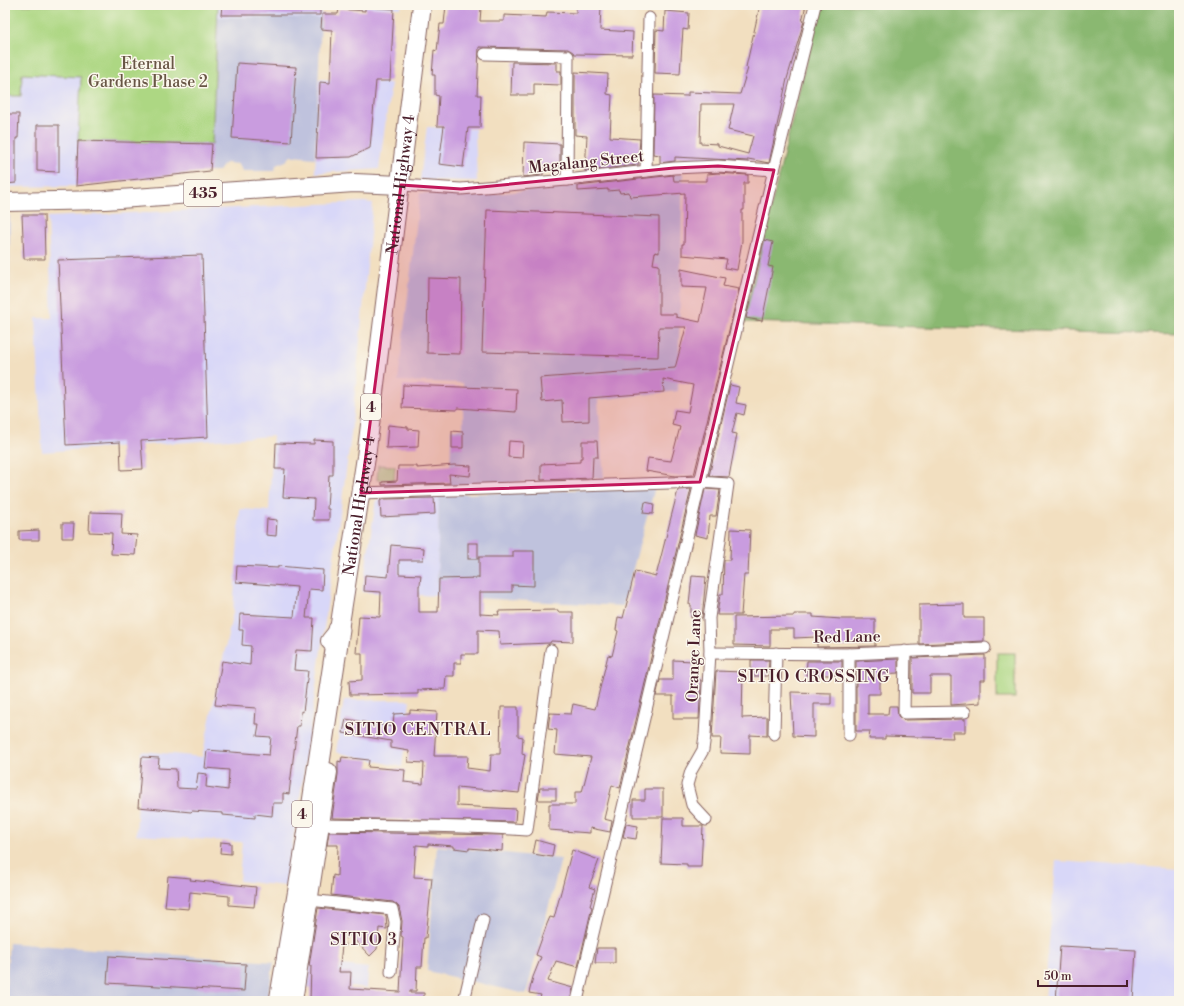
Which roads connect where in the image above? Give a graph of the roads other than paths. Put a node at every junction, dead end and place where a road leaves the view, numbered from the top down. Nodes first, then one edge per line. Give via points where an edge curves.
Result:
1 (422, 5) edge
2 (815, 5) edge
3 (649, 18) dead end
4 (485, 54) dead end
5 (774, 170) junction
6 (646, 171) junction
7 (567, 180) junction
8 (401, 185) junction
9 (5, 202) edge
10 (700, 482) junction
11 (361, 493) junction
12 (342, 636) junction
13 (986, 648) dead end
14 (551, 650) dead end
15 (905, 651) junction
16 (710, 653) junction
17 (776, 653) junction
18 (849, 654) junction
19 (965, 712) dead end
20 (774, 734) dead end
21 (849, 735) dead end
22 (706, 820) dead end
23 (321, 825) junction
24 (309, 900) junction
25 (483, 920) dead end
26 (391, 972) dead end
27 (270, 1001) edge
28 (280, 1001) edge
29 (293, 1001) edge
30 (464, 1001) edge
31 (577, 1001) edge

1 - 8 main road, National Highway 4 / 4
2 - 5 street
3 - 6 street
4 - 7 street via 568,56
5 - 6 street, Magalang Street via 718,166
5 - 10 street
6 - 7 street, Magalang Street
7 - 8 street, Magalang Street via 461,189
8 - 9 main road, 435 via 354,183 105,200
8 - 11 main road, National Highway 4 / 4
10 - 11 street
10 - 16 street, Orange Lane via 728,484 709,618
10 - 31 street
11 - 12 main road, National Highway 4 / 4
12 - 23 main road, National Highway 4 / 4
12 - 27 main road, National Highway 4 / 4 via 331,640
12 - 28 highway
13 - 15 street, Red Lane
14 - 23 street via 527,830 466,826
15 - 18 street, Red Lane
15 - 19 street via 904,713
16 - 17 street, Red Lane
16 - 22 street, Orange Lane via 703,750 691,771 688,785 692,805
17 - 18 street, Red Lane
17 - 20 street
18 - 21 street
23 - 24 main road, National Highway 4 / 4
24 - 26 street via 392,909 394,922
24 - 29 main road, National Highway 4 / 4
25 - 30 street

